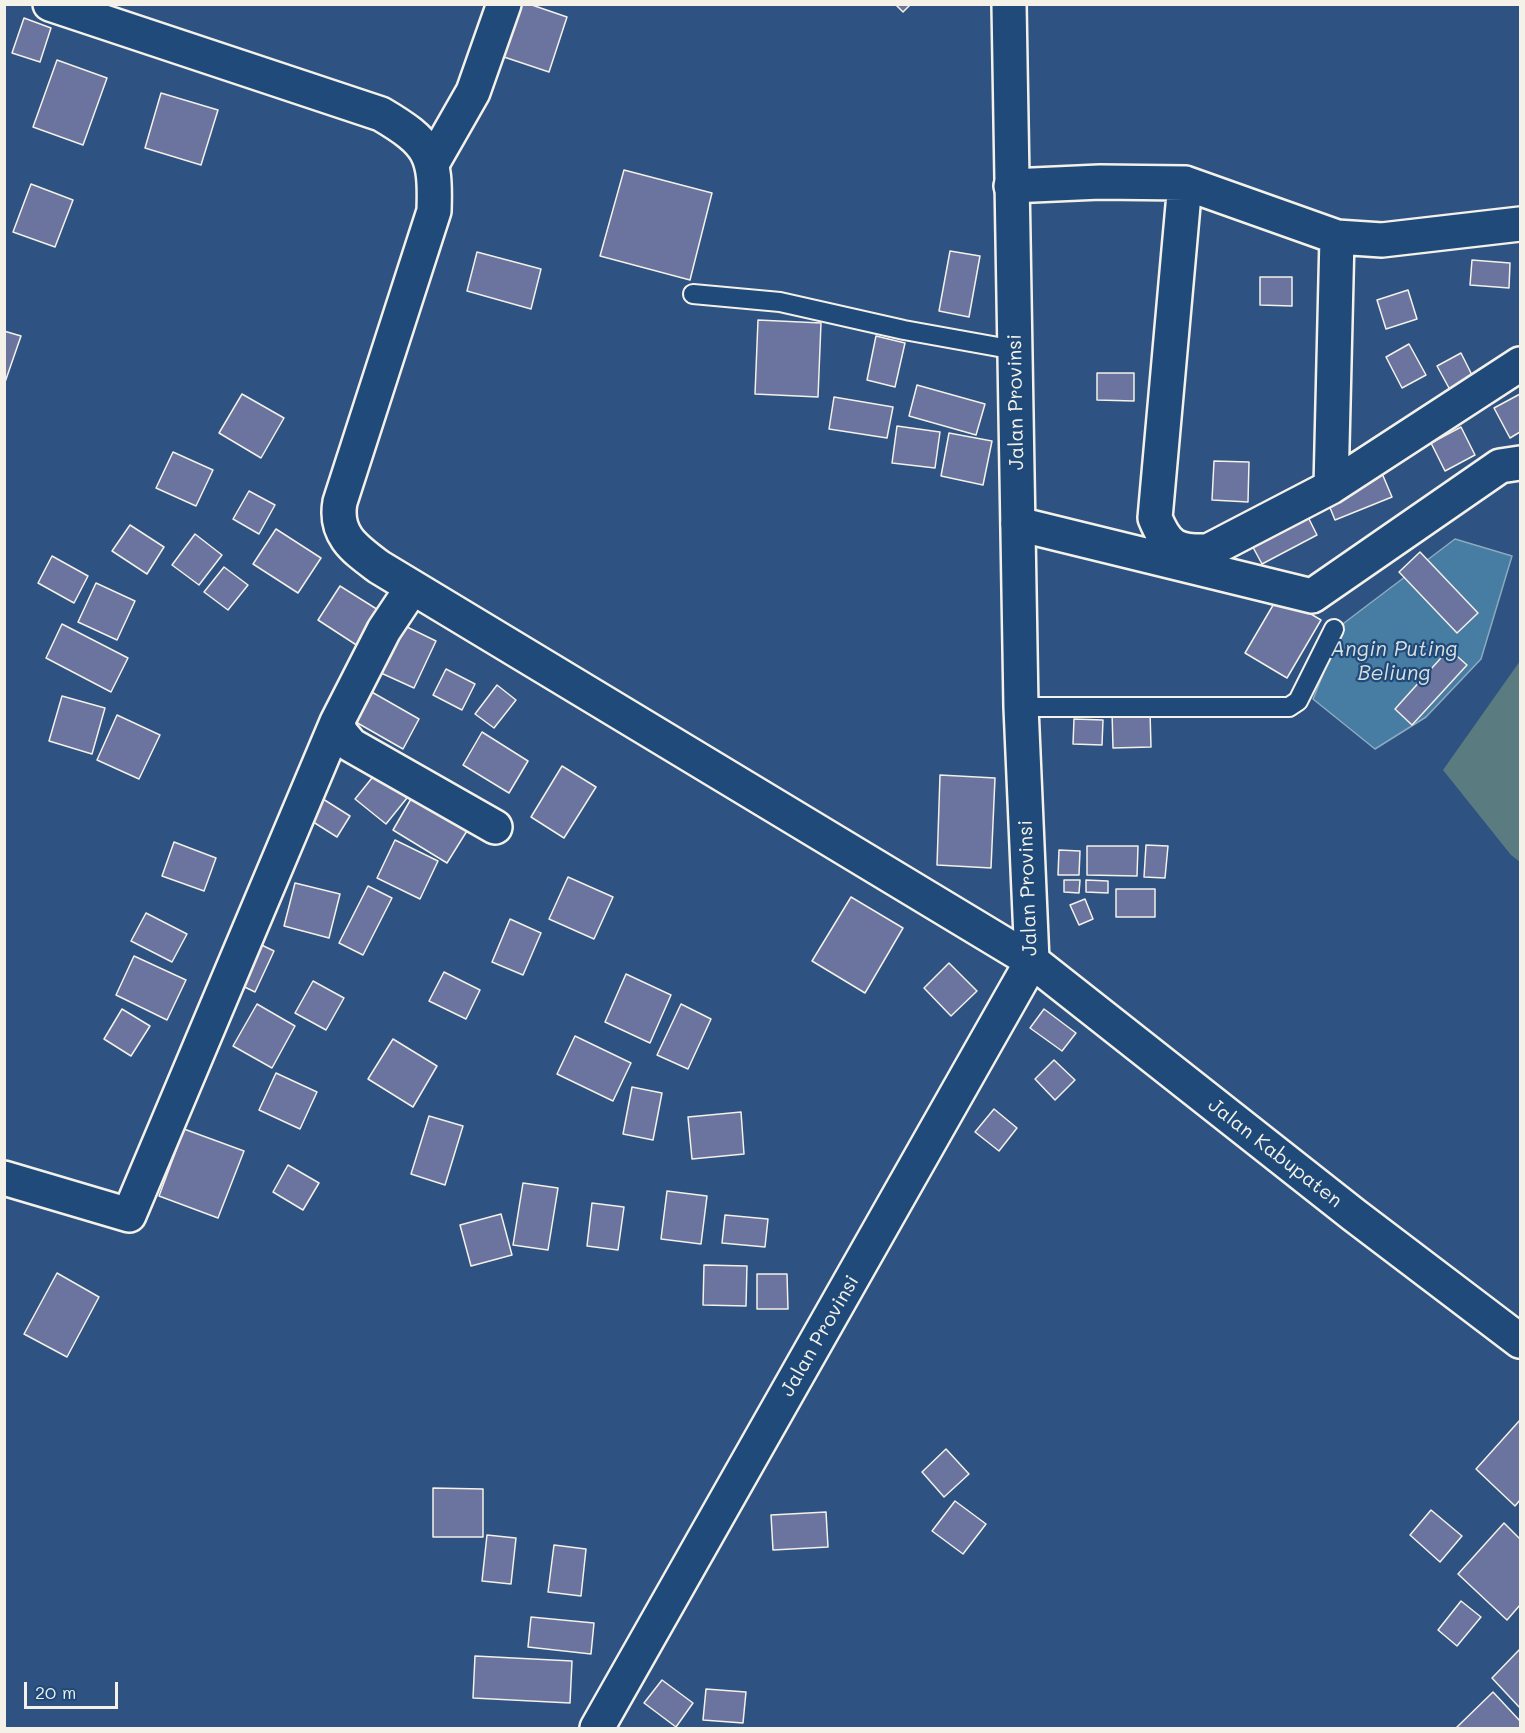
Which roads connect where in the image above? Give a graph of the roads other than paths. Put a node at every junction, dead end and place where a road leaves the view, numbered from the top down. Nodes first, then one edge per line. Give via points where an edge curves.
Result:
1 (50, 4) edge
2 (504, 4) edge
3 (1009, 4) edge
4 (433, 162) junction
5 (1185, 183) junction
6 (1011, 186) junction
7 (1521, 224) edge
8 (1337, 237) junction
9 (693, 294) dead end
10 (1015, 350) junction
11 (1521, 364) edge
12 (1521, 462) edge
13 (1331, 487) junction
14 (1018, 524) junction
15 (412, 588) junction
16 (1334, 629) dead end
17 (1022, 707) junction
18 (337, 723) junction
19 (495, 827) dead end
20 (1032, 961) junction
21 (4, 1178) edge
22 (1521, 1341) edge
23 (597, 1728) edge

1 - 4 street via 381,114 413,133
2 - 4 street via 473,92
3 - 6 street, Jalan Provinsi
4 - 15 street, Jalan Kabupaten via 435,211 337,518 344,536 359,553
5 - 6 street
5 - 8 street
5 - 13 street via 1155,518 1163,538 1190,552 1208,550
6 - 10 street, Jalan Provinsi
7 - 8 street via 1382,240
8 - 13 street
9 - 10 lane via 780,302
10 - 14 street, Jalan Provinsi
11 - 13 street
12 - 14 street via 1500,466 1312,596
14 - 17 street, Jalan Provinsi
15 - 18 street via 384,630
15 - 20 street, Jalan Kabupaten
16 - 17 lane via 1298,700 1289,707
17 - 20 street, Jalan Provinsi
18 - 19 street via 351,745
18 - 21 street via 129,1215
20 - 22 street, Jalan Kabupaten
20 - 23 street, Jalan Provinsi

